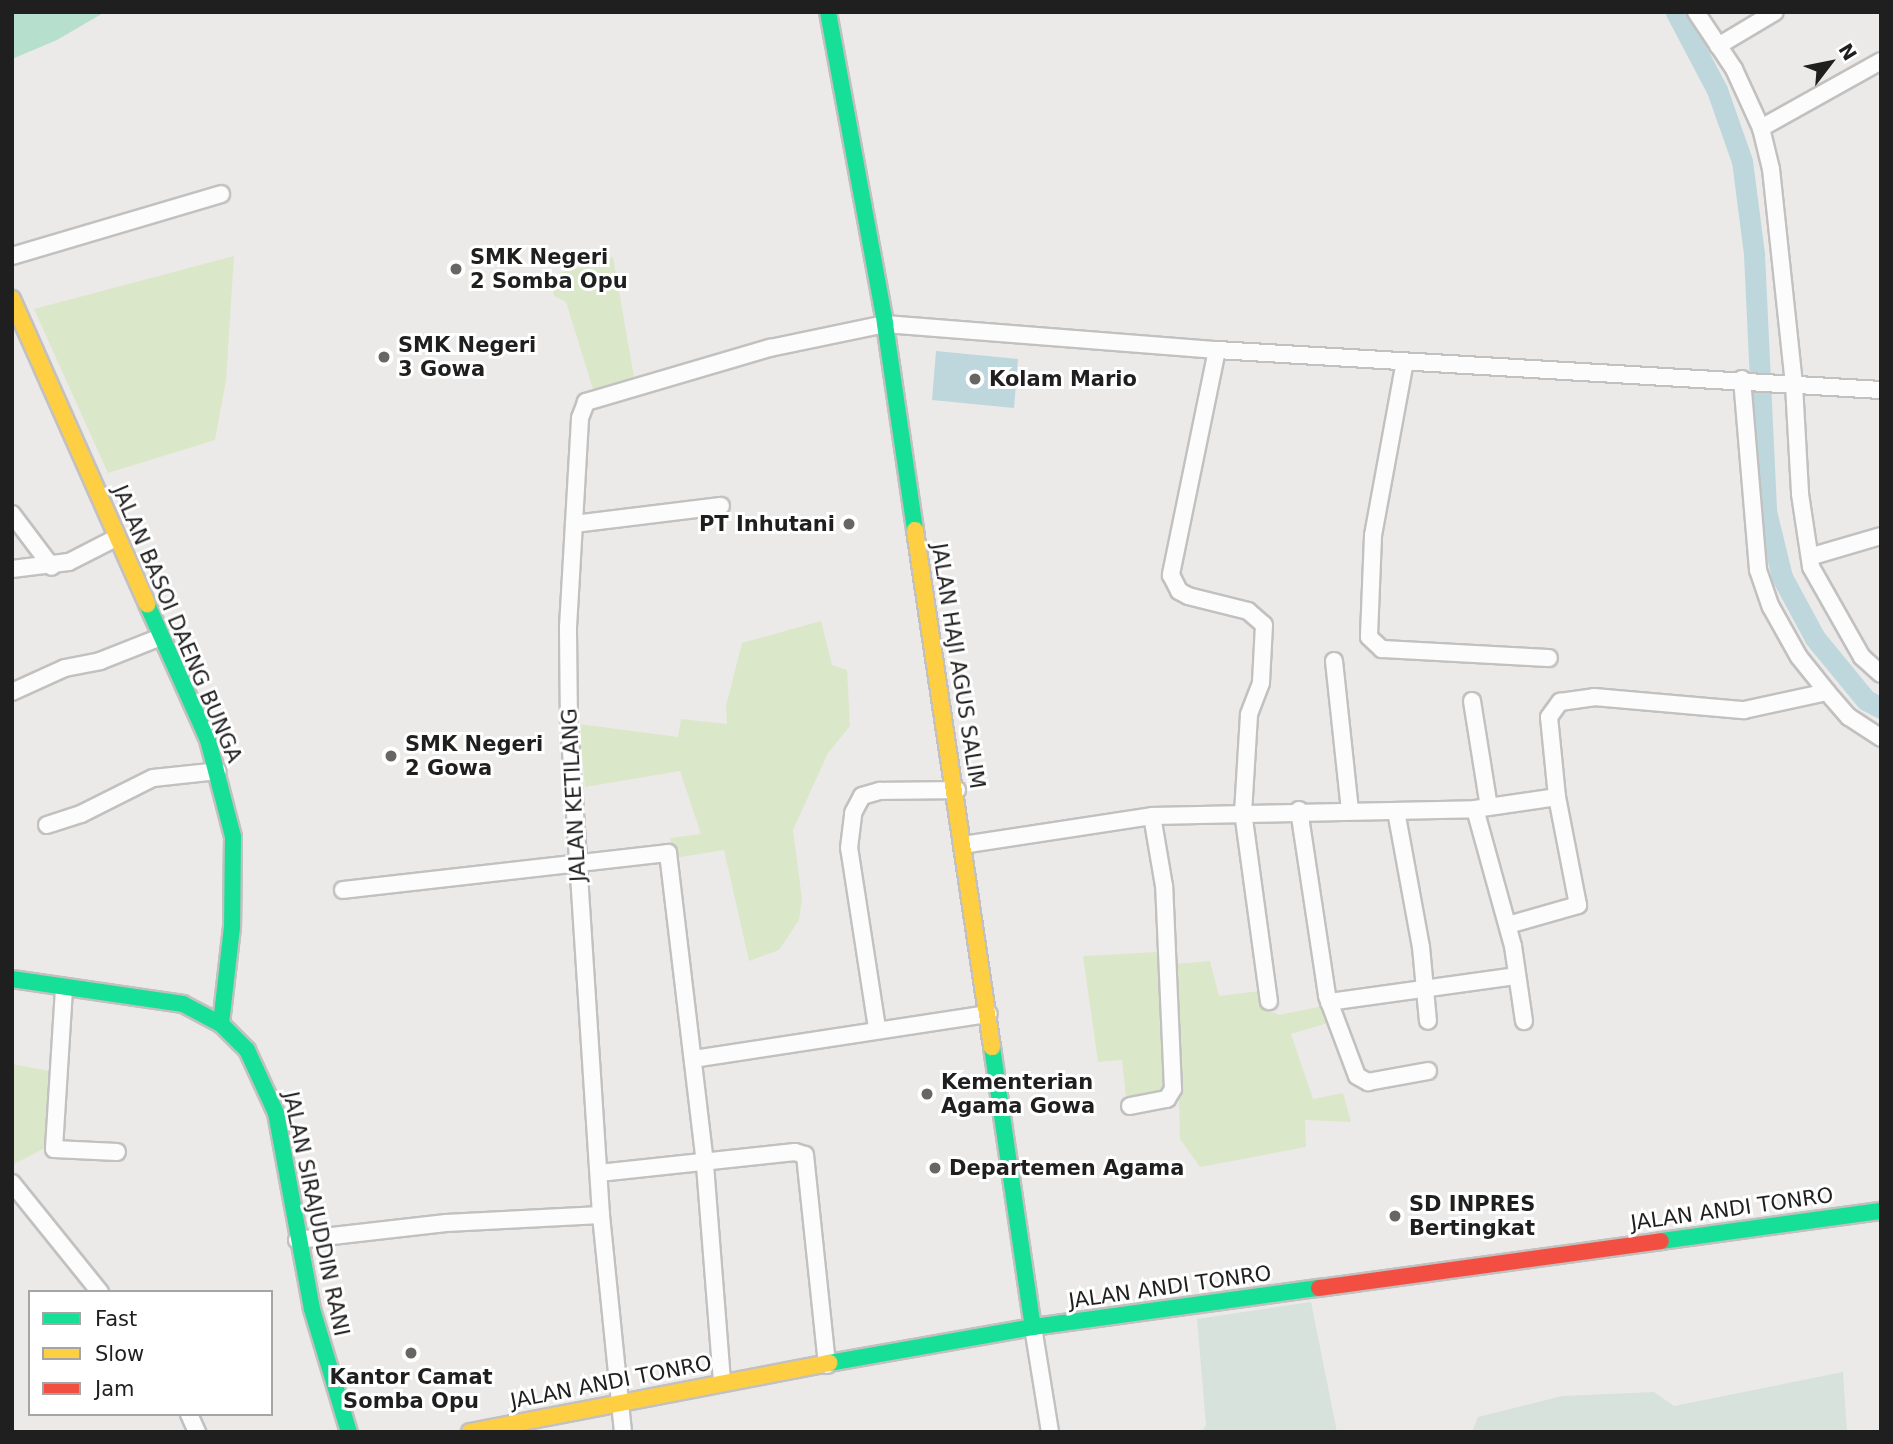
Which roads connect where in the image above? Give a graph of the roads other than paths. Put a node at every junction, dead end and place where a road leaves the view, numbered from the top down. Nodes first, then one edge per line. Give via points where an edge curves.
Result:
1 (828, 12) edge
2 (1696, 12) edge
3 (1775, 12) edge
4 (1718, 46) junction
5 (1881, 61) edge
6 (1761, 128) junction
7 (221, 194) dead end
8 (12, 256) edge
9 (12, 299) edge
10 (885, 324) junction
11 (1217, 350) junction
12 (1405, 361) junction
13 (1745, 380) junction
14 (1787, 384) junction
15 (1881, 390) edge
16 (721, 506) dead end
17 (12, 514) edge
18 (574, 524) junction
19 (1881, 536) edge
20 (116, 538) junction
21 (1816, 555) dead end
22 (51, 567) junction
23 (12, 569) edge
24 (161, 637) junction
25 (1549, 658) dead end
26 (1334, 661) dead end
27 (1881, 674) edge
28 (12, 692) edge
29 (1827, 692) junction
30 (1472, 701) dead end
31 (1881, 738) edge
32 (218, 771) junction
33 (957, 790) junction
34 (1557, 797) junction
35 (1482, 808) junction
36 (1299, 810) junction
37 (1350, 810) junction
38 (1396, 811) junction
39 (1243, 812) junction
40 (1152, 816) junction
41 (47, 825) dead end
42 (963, 845) junction
43 (577, 860) junction
44 (343, 890) dead end
45 (1508, 926) junction
46 (1516, 976) junction
47 (12, 979) edge
48 (64, 989) junction
49 (1425, 989) junction
50 (1269, 1001) dead end
51 (1329, 1002) junction
52 (989, 1014) junction
53 (1428, 1021) dead end
54 (1524, 1021) dead end
55 (221, 1024) junction
56 (877, 1028) junction
57 (694, 1059) junction
58 (1428, 1071) dead end
59 (1130, 1106) dead end
60 (117, 1152) dead end
61 (705, 1165) junction
62 (599, 1173) junction
63 (12, 1183) edge
64 (1881, 1211) edge
65 (601, 1215) junction
66 (298, 1240) junction
67 (98, 1290) edge
68 (1033, 1328) junction
69 (827, 1365) junction
70 (722, 1382) junction
71 (619, 1400) junction
72 (190, 1416) edge
73 (197, 1432) edge
74 (349, 1432) edge
75 (470, 1432) edge
76 (623, 1432) edge
77 (1050, 1432) edge

1 - 10 street, JALAN HAJI AGUS SALIM
2 - 4 street
3 - 4 street
4 - 6 street
5 - 6 street
6 - 14 street via 1771,169
7 - 8 street
9 - 20 street, JALAN BASOI DAENG BUNGA
10 - 11 street
10 - 18 street, JALAN KETILANG via 770,348 586,402 580,418
10 - 33 street, JALAN HAJI AGUS SALIM
11 - 12 street
11 - 39 street via 1171,575 1179,591 1188,596 1248,611 1264,625 1261,683 1249,715
12 - 13 street
12 - 25 street via 1373,536 1370,637 1382,649
13 - 14 street
13 - 29 street via 1758,570 1771,607 1799,657
14 - 15 street
14 - 27 street via 1811,567 1862,657
16 - 18 street
17 - 22 street
18 - 43 street, JALAN KETILANG via 568,627
19 - 21 street
20 - 22 street
20 - 24 street, JALAN BASOI DAENG BUNGA
22 - 23 street
24 - 28 street via 100,661 65,668
24 - 32 street, JALAN BASOI DAENG BUNGA
26 - 37 street
29 - 31 street via 1849,717
29 - 34 street via 1744,710 1594,697 1560,702 1549,717
30 - 35 street
32 - 41 street via 144,781 81,814
32 - 55 street, JALAN BASOI DAENG BUNGA via 233,837 232,927
33 - 42 street, JALAN HAJI AGUS SALIM
33 - 56 street via 869,793 853,813 849,848
34 - 35 street
34 - 45 street via 1578,905
35 - 38 street
35 - 45 street
36 - 37 street
36 - 39 street
36 - 51 street
37 - 38 street
38 - 49 street
39 - 40 street
39 - 50 street
40 - 42 street
40 - 59 street via 1165,896 1173,1089 1167,1099
42 - 52 street, JALAN HAJI AGUS SALIM
43 - 44 street
43 - 57 street via 668,853
43 - 62 street, JALAN KETILANG
45 - 46 street
46 - 49 street
46 - 54 street
47 - 48 street, JALAN SIRAJUDDIN RANI
48 - 55 street, JALAN SIRAJUDDIN RANI via 158,998 183,1004
48 - 60 street via 54,1149
49 - 51 street
49 - 53 street
51 - 58 street via 1359,1079 1368,1082
52 - 56 street
52 - 68 street, JALAN HAJI AGUS SALIM
55 - 66 street, JALAN SIRAJUDDIN RANI via 247,1049 266,1084 282,1139
56 - 57 street
57 - 61 street
61 - 62 street
61 - 69 street via 795,1152 805,1155
61 - 70 street
62 - 65 street, JALAN KETILANG
63 - 67 street
64 - 68 street, JALAN ANDI TONRO
65 - 66 street via 446,1223
65 - 71 street, JALAN KETILANG
66 - 74 street, JALAN SIRAJUDDIN RANI via 312,1309
68 - 69 street, JALAN ANDI TONRO
68 - 77 street
69 - 70 street, JALAN ANDI TONRO
70 - 71 street, JALAN ANDI TONRO
71 - 75 street, JALAN ANDI TONRO
71 - 76 street, JALAN KETILANG
72 - 73 street

